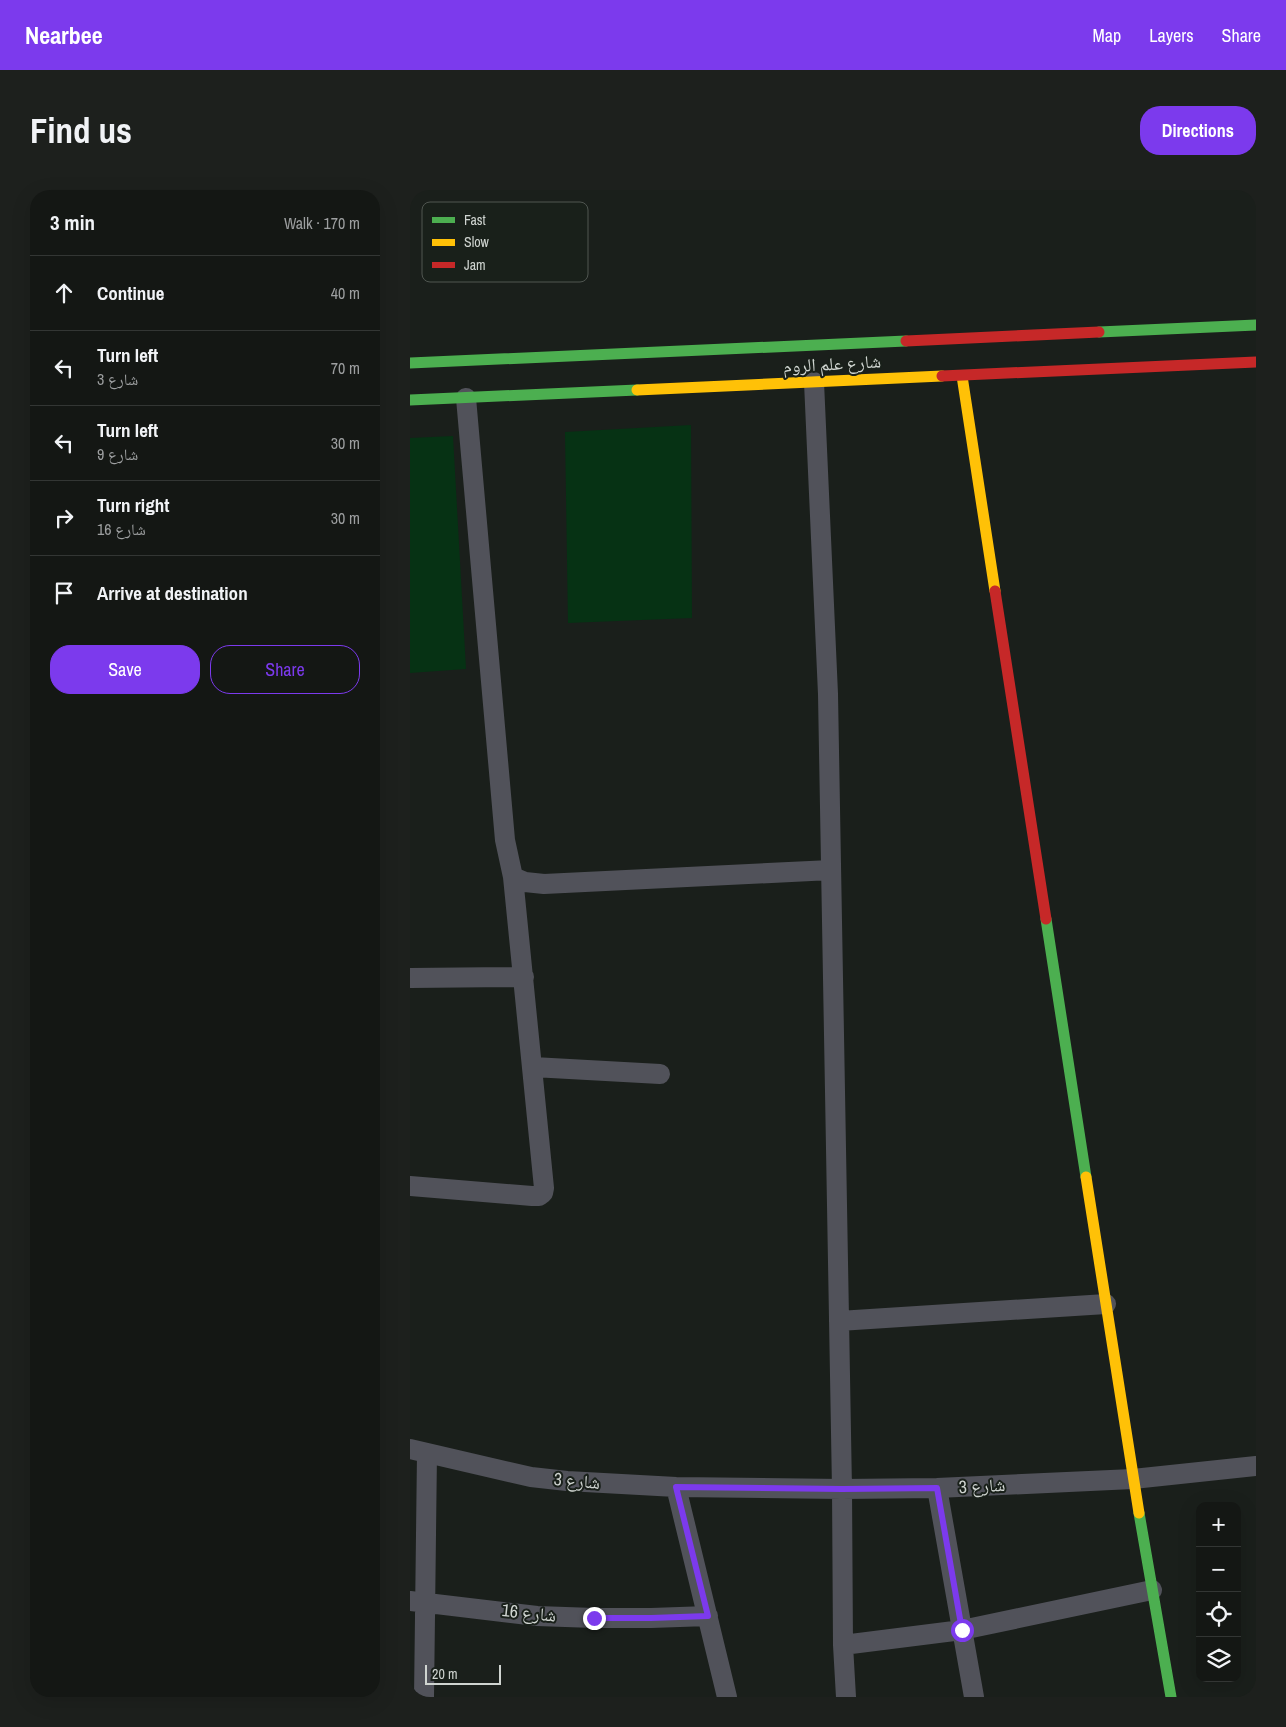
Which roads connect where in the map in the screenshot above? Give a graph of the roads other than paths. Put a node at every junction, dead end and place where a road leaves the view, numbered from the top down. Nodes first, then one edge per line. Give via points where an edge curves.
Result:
1 (1256, 325) edge
2 (1256, 362) edge
3 (410, 363) edge
4 (962, 376) junction
5 (814, 382) junction
6 (466, 398) junction
7 (410, 400) edge
8 (831, 870) junction
9 (513, 877) junction
10 (524, 977) junction
11 (410, 978) edge
12 (533, 1067) junction
13 (660, 1074) dead end
14 (410, 1186) edge
15 (1106, 1304) junction
16 (839, 1321) junction
17 (418, 1451) edge
18 (1256, 1468) edge
19 (1133, 1479) junction
20 (676, 1487) junction
21 (937, 1488) junction
22 (842, 1489) junction
23 (1152, 1590) junction
24 (418, 1602) edge
25 (708, 1616) junction
26 (962, 1630) junction
27 (843, 1645) junction
28 (424, 1697) edge
29 (727, 1697) edge
30 (846, 1697) edge
31 (974, 1697) edge
32 (1171, 1697) edge

1 - 3 street, شارع علم الروم
2 - 4 street, شارع علم الروم
4 - 5 street, شارع علم الروم
4 - 15 street
5 - 6 street, شارع علم الروم
5 - 8 street via 828,694
6 - 7 street, شارع علم الروم
6 - 9 street via 505,840
8 - 9 street via 544,884
8 - 16 street
9 - 10 street
10 - 11 street
10 - 12 street
12 - 13 street
12 - 14 street via 543,1193 532,1196
15 - 16 street
15 - 19 street
16 - 22 street
17 - 20 street, شارع 3 via 531,1477
17 - 24 street
18 - 19 street, شارع 3
19 - 21 street, شارع 3
19 - 23 street
20 - 22 street, شارع 3
20 - 25 street
21 - 22 street, شارع 3
21 - 26 street
22 - 27 street
23 - 26 street
23 - 32 street
24 - 25 street, شارع 16 via 546,1616
24 - 28 street
25 - 29 street
26 - 27 street
26 - 31 street
27 - 30 street

